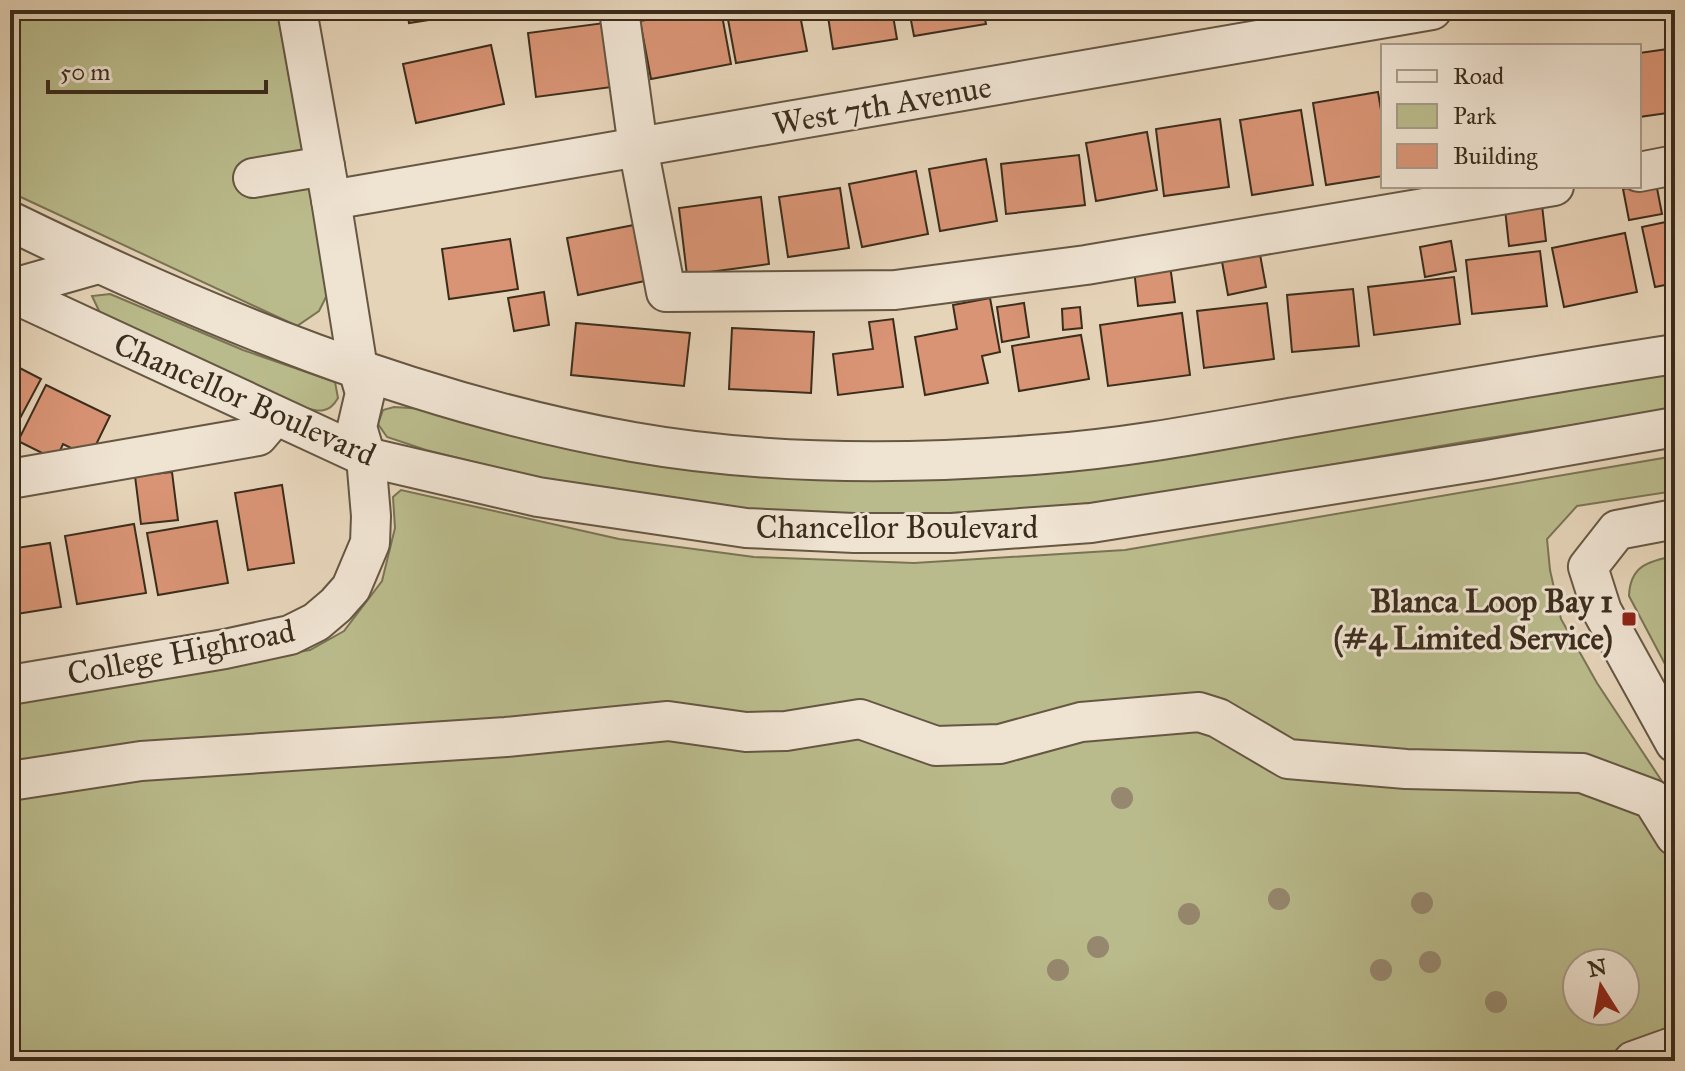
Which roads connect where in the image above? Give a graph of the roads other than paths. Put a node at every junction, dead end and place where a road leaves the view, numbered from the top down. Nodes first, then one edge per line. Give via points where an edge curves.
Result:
1 (297, 10) edge
2 (619, 10) edge
3 (1432, 10) edge
4 (638, 147) junction
5 (1675, 165) edge
6 (1641, 172) edge
7 (253, 178) dead end
8 (328, 183) junction
9 (1542, 188) edge
10 (10, 221) edge
11 (98, 264) junction
12 (10, 290) edge
13 (1675, 354) edge
14 (358, 369) junction
15 (275, 416) junction
16 (1675, 427) edge
17 (366, 457) junction
18 (10, 479) edge
19 (1675, 519) edge
20 (10, 685) edge
21 (1675, 743) edge
22 (10, 781) edge
23 (1675, 836) edge
24 (1675, 1046) edge
25 (1633, 1061) edge

1 - 8 street, College Highroad
2 - 4 street
3 - 4 street, West 7th Avenue
4 - 8 street, West 7th Avenue
4 - 9 street via 666,292 895,290 1086,265
5 - 6 street
7 - 8 street, West 7th Avenue
8 - 14 street, College Highroad
10 - 11 street, Chancellor Boulevard
11 - 12 street
11 - 14 street, Chancellor Boulevard via 227,321
12 - 15 street, Chancellor Boulevard
13 - 14 street, Chancellor Boulevard via 1153,442 958,460 740,456 636,443 522,420
14 - 17 street, College Highroad via 365,393 357,427
15 - 17 street, Chancellor Boulevard
15 - 18 street via 258,436
16 - 17 street, Chancellor Boulevard via 1091,523 952,533 777,530 676,519 538,497
17 - 20 street, College Highroad via 370,543 351,588 316,622 290,635 225,649
19 - 21 street via 1617,530 1588,567 1602,611
22 - 23 street via 141,761 668,721 746,732 860,719 936,746 1000,744 1081,722 1199,712 1288,759 1406,769 1582,773 1652,799
24 - 25 street

